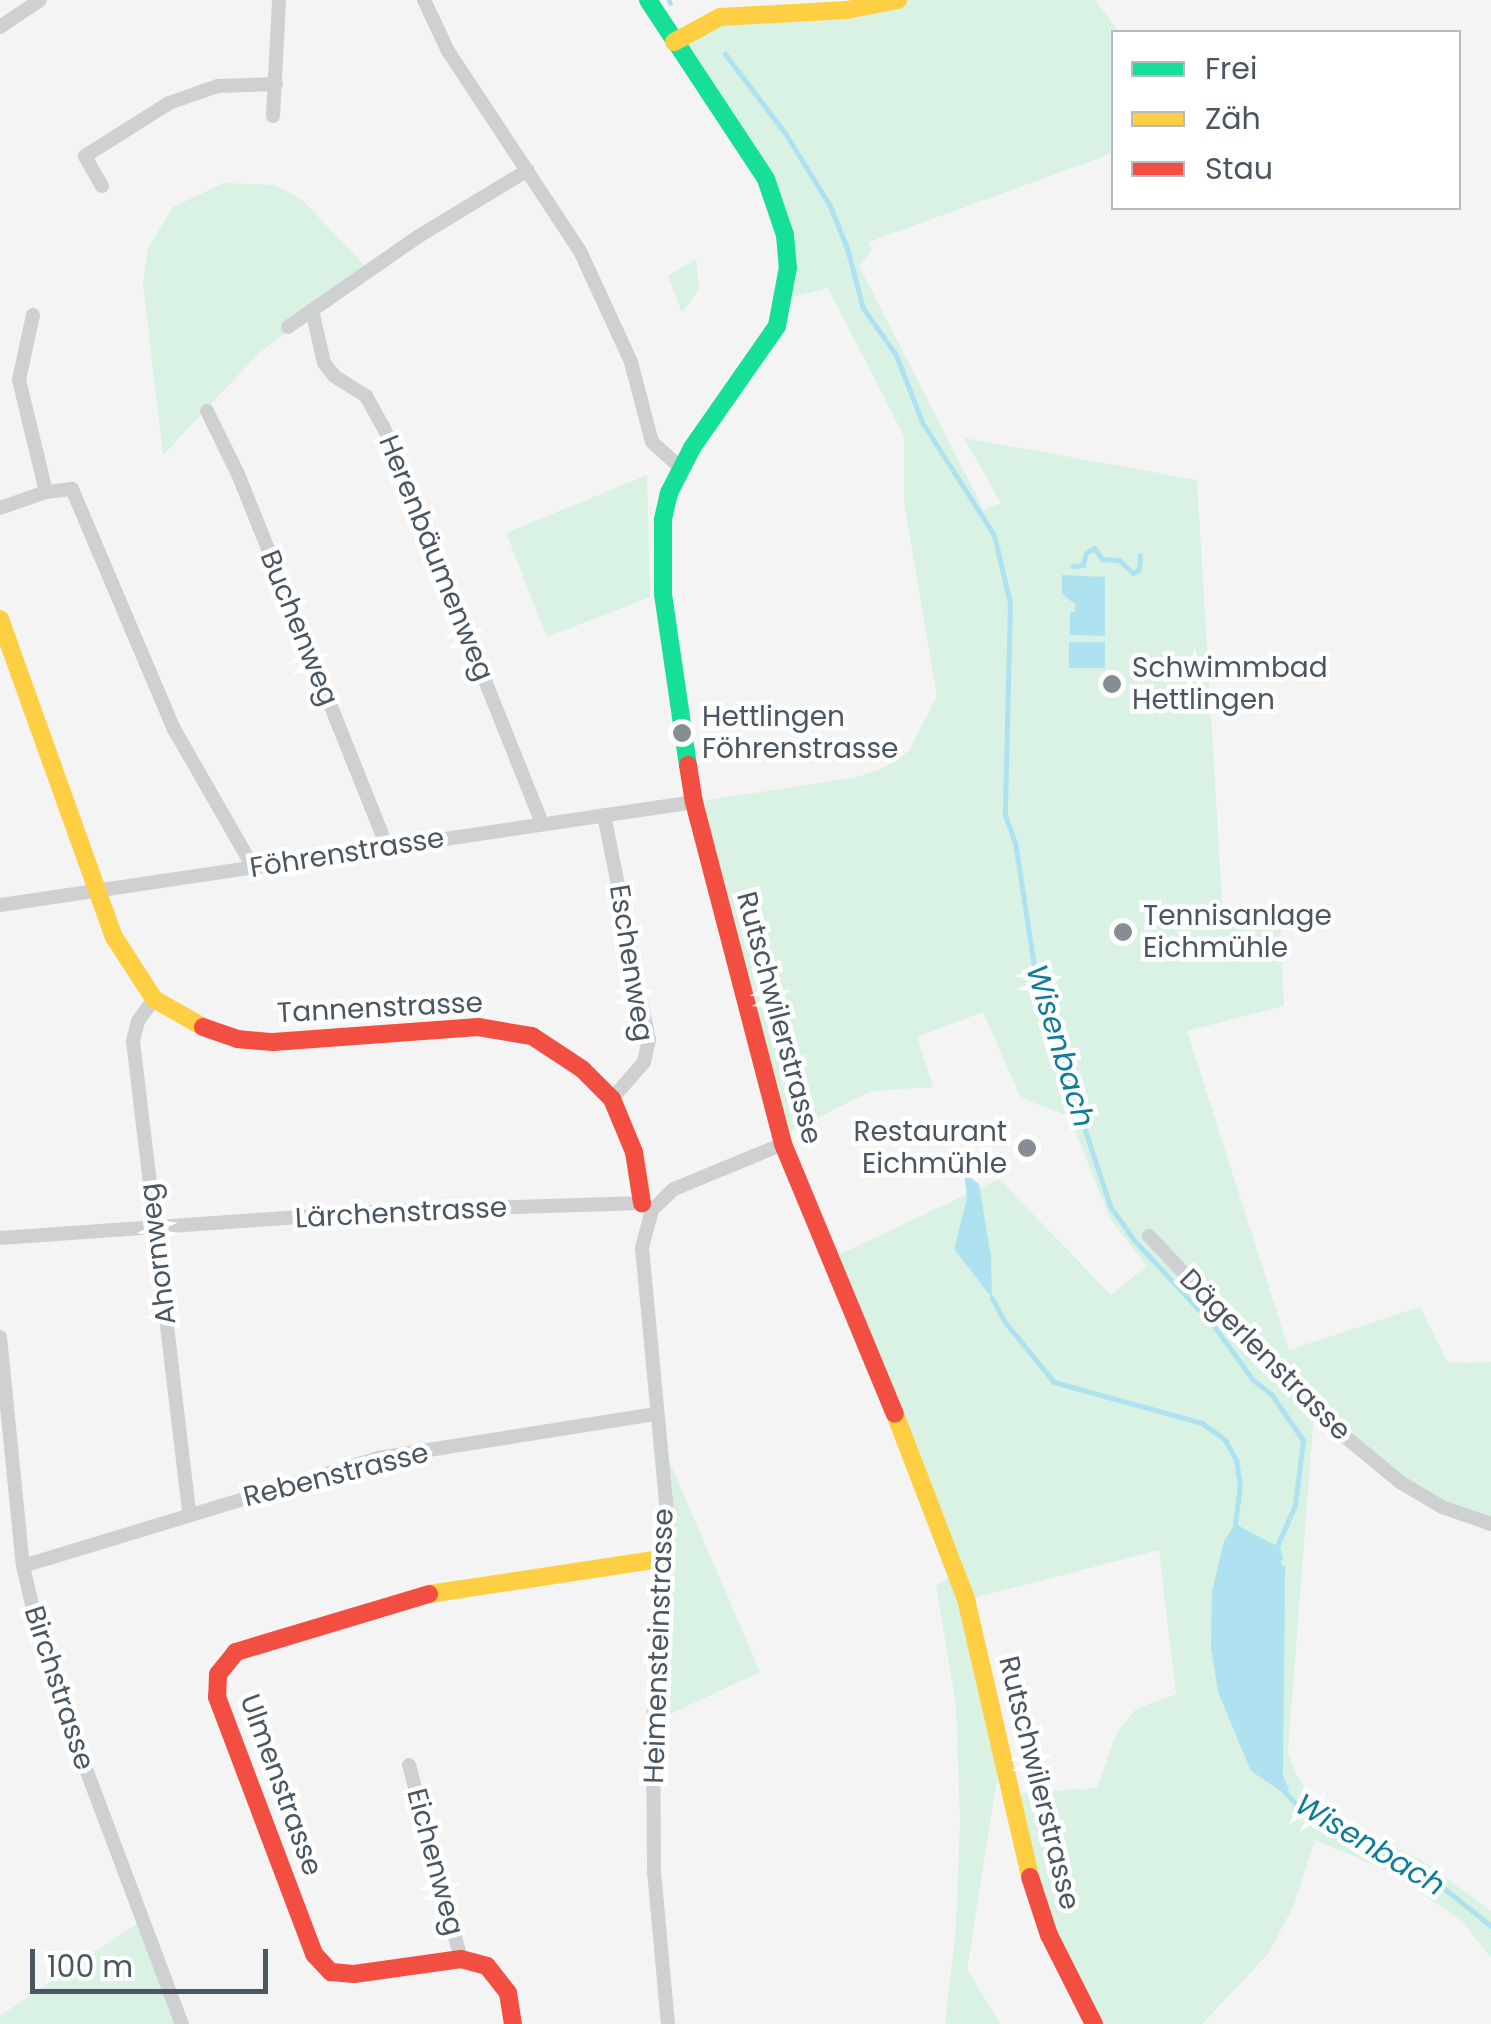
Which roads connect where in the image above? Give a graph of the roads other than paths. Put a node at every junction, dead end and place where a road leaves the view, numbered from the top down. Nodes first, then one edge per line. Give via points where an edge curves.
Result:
1 (40, 0) edge
2 (279, 0) edge
3 (424, 0) edge
4 (648, 0) edge
5 (898, 0) edge
6 (0, 27) edge
7 (674, 42) junction
8 (276, 84) junction
9 (274, 116) dead end
10 (528, 170) junction
11 (102, 186) dead end
12 (312, 310) junction
13 (33, 315) dead end
14 (288, 327) dead end
15 (207, 411) dead end
16 (680, 468) junction
17 (46, 492) junction
18 (0, 508) edge
19 (0, 619) edge
20 (694, 802) junction
21 (604, 815) junction
22 (542, 823) junction
23 (387, 847) junction
24 (253, 867) junction
25 (97, 889) junction
26 (0, 905) edge
27 (154, 999) junction
28 (612, 1099) junction
29 (783, 1144) junction
30 (647, 1206) junction
31 (154, 1227) junction
32 (1149, 1236) dead end
33 (0, 1238) edge
34 (0, 1337) edge
35 (655, 1414) junction
36 (189, 1514) junction
37 (1491, 1524) edge
38 (666, 1558) junction
39 (23, 1566) junction
40 (409, 1765) dead end
41 (460, 1959) junction
42 (182, 2024) edge
43 (512, 2024) edge
44 (668, 2024) edge
45 (1094, 2024) edge

1 - 6 street
2 - 8 street
3 - 10 street via 448,50
4 - 7 street, Rutschwilerstrasse
5 - 7 street via 847,10 720,17
7 - 16 street, Rutschwilerstrasse via 766,179 788,267 785,299 765,350
8 - 9 street
8 - 11 street via 218,86 170,103 85,156
10 - 12 street
10 - 16 street via 608,304 652,442
12 - 14 street
12 - 22 street, Herenbäumenweg via 324,362 366,396 384,428
13 - 17 street via 19,380
15 - 23 street, Buchenweg
16 - 20 street, Rutschwilerstrasse via 662,520 660,554
17 - 18 street
17 - 24 street via 72,490 174,729
19 - 25 street, Tannenstrasse
20 - 21 street, Föhrenstrasse
20 - 29 street, Rutschwilerstrasse
21 - 22 street, Föhrenstrasse
21 - 28 street, Eschenweg via 648,1040 644,1062
22 - 23 street, Föhrenstrasse
23 - 24 street, Föhrenstrasse
24 - 25 street, Föhrenstrasse
25 - 26 street, Föhrenstrasse
25 - 27 street, Tannenstrasse via 123,957
27 - 28 street, Tannenstrasse via 210,1032 237,1039 478,1026 532,1036 582,1069
27 - 31 street, Ahornweg via 133,1041
28 - 30 street, Tannenstrasse
29 - 30 street
29 - 45 street, Rutschwilerstrasse via 946,1538 1027,1870 1049,1935
30 - 31 street, Lärchenstrasse via 386,1211
30 - 35 street, Heimensteinstrasse via 642,1248
31 - 33 street, Lärchenstrasse
31 - 36 street, Ahornweg
32 - 37 street, Dägerlenstrasse via 1314,1412 1400,1482
34 - 39 street, Birchstrasse
35 - 36 street, Rebenstrasse via 378,1458
35 - 38 street, Heimensteinstrasse
36 - 39 street, Rebenstrasse
38 - 41 street, Ulmenstrasse via 452,1587 236,1652 218,1674 217,1696 314,1954 331,1972 354,1974
38 - 44 street, Heimensteinstrasse via 653,1722 654,1871
39 - 42 street, Birchstrasse via 51,1678
40 - 41 street, Eichenweg
41 - 43 street via 487,1966 508,1993

